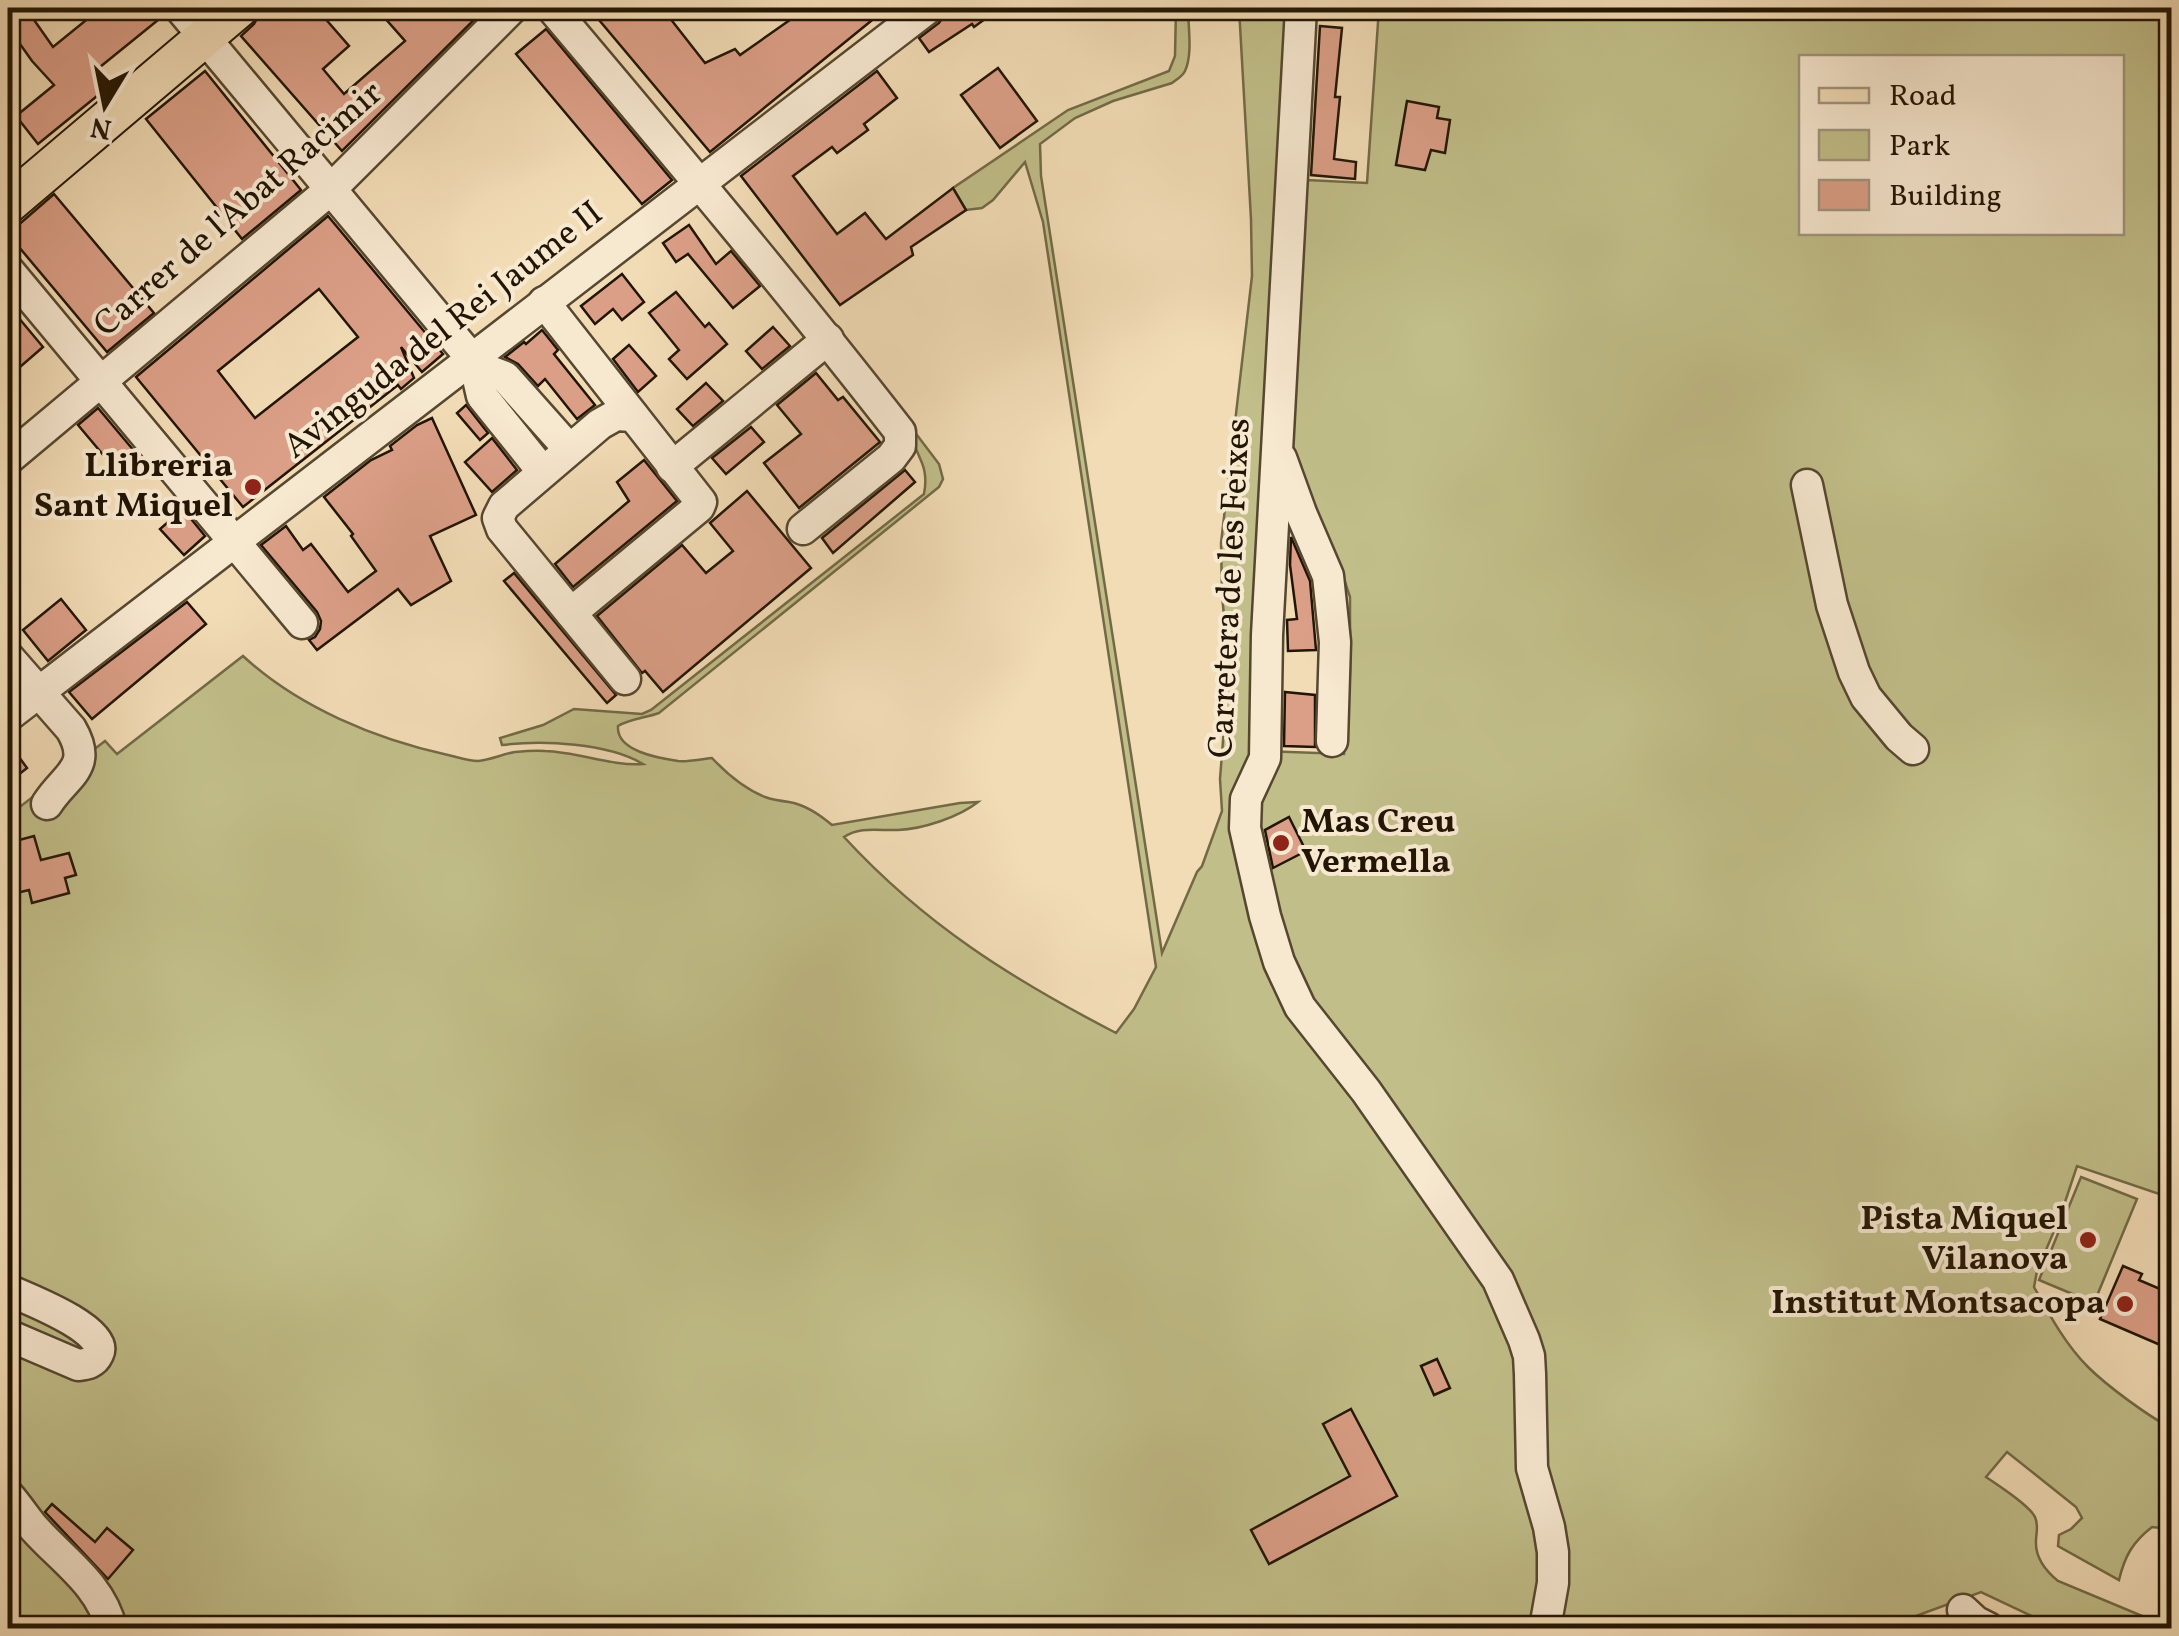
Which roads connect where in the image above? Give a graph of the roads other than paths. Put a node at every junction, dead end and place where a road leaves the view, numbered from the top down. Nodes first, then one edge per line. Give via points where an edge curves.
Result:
1 (180, 8) edge
2 (239, 8) edge
3 (512, 8) edge
4 (552, 8) edge
5 (1301, 8) edge
6 (921, 10) edge
7 (204, 37) junction
8 (699, 182) junction
9 (330, 190) junction
10 (8, 204) edge
11 (8, 270) edge
12 (544, 302) junction
13 (828, 339) junction
14 (476, 365) junction
15 (100, 382) junction
16 (633, 416) junction
17 (569, 450) junction
18 (1276, 452) junction
19 (8, 459) edge
20 (672, 466) junction
21 (543, 472) junction
22 (1807, 484) dead end
23 (803, 529) dead end
24 (234, 541) junction
25 (570, 613) junction
26 (302, 623) dead end
27 (8, 657) edge
28 (625, 679) dead end
29 (38, 692) junction
30 (8, 716) edge
31 (1332, 742) dead end
32 (1913, 749) dead end
33 (48, 804) dead end
34 (8, 1290) edge
35 (8, 1336) edge
36 (8, 1495) edge
37 (1963, 1610) dead end
38 (111, 1628) edge
39 (1545, 1628) edge
40 (1988, 1628) edge

1 - 7 street
2 - 7 main road
3 - 9 street, Carrer de l'Abat Racimir
4 - 8 street
5 - 18 street, Carretera de les Feixes
6 - 8 street, Avinguda del Rei Jaume II
7 - 9 street
7 - 10 main road
8 - 12 street, Avinguda del Rei Jaume II
8 - 13 street
9 - 14 street
9 - 15 street, Carrer de l'Abat Racimir
11 - 15 street
12 - 14 street, Avinguda del Rei Jaume II
12 - 16 street
13 - 20 street
13 - 23 street via 900,432 900,446
14 - 17 street via 505,377
14 - 21 street via 482,396
14 - 24 street, Avinguda del Rei Jaume II
15 - 19 street, Carrer de l'Abat Racimir
15 - 24 street
16 - 17 street via 608,419
16 - 20 street
17 - 21 street
18 - 31 street via 1328,576 1335,642
18 - 39 street, Carretera de les Feixes via 1265,758 1245,806 1250,856 1279,962 1300,1007 1498,1280 1524,1340 1532,1468 1553,1552
20 - 25 street via 699,497 699,507
21 - 25 street via 498,518
22 - 32 street via 1832,605 1854,672 1866,697
24 - 26 street
24 - 29 street, Avinguda del Rei Jaume II
25 - 28 street
27 - 29 street
29 - 30 street, Avinguda del Rei Jaume II
29 - 33 street via 71,729 80,755
34 - 35 street via 86,1328 100,1352 78,1365
36 - 38 street via 95,1592
37 - 40 street

